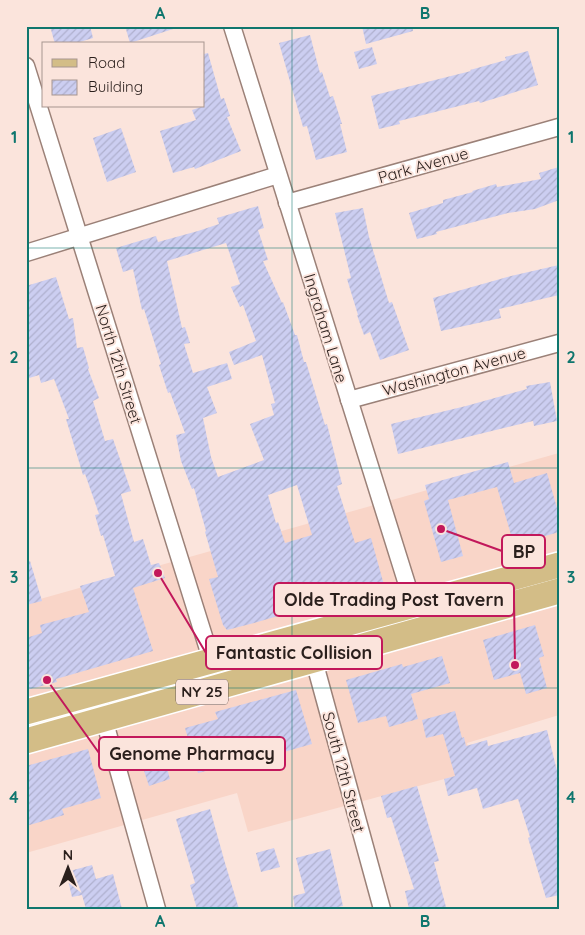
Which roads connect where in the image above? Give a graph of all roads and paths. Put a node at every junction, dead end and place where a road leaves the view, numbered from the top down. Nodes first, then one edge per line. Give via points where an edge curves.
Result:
1 (232, 26) edge
2 (26, 66) edge
3 (559, 127) edge
4 (278, 175) junction
5 (287, 203) junction
6 (79, 237) junction
7 (26, 253) edge
8 (559, 343) edge
9 (348, 400) junction
10 (554, 566) edge
11 (558, 595) edge
12 (413, 606) junction
13 (422, 630) junction
14 (307, 635) junction
15 (314, 660) junction
16 (212, 662) junction
17 (97, 694) junction
18 (158, 704) junction
19 (26, 712) edge
20 (104, 720) junction
21 (26, 741) edge
22 (157, 909) edge
23 (382, 909) edge

1 - 4 street, Ingraham Lane
2 - 6 street, North 12th Street
3 - 5 street, Park Avenue
4 - 5 street, Ingraham Lane
4 - 6 street
5 - 9 street, Ingraham Lane
6 - 7 street
6 - 16 street, North 12th Street
8 - 9 street, Washington Avenue
9 - 12 street, Ingraham Lane
10 - 11 street
10 - 12 main road, NY 25
11 - 13 main road, NY 25
12 - 13 street, Ingraham Lane
12 - 14 main road, NY 25
13 - 15 main road, NY 25
14 - 15 street, South 12th Street
14 - 16 main road, NY 25
15 - 18 main road, NY 25
15 - 23 street, South 12th Street
16 - 17 main road, NY 25
16 - 18 main road via 210,675 169,688
17 - 19 main road, NY 25
17 - 20 street
18 - 20 main road, NY 25
20 - 21 main road, NY 25
20 - 22 street

